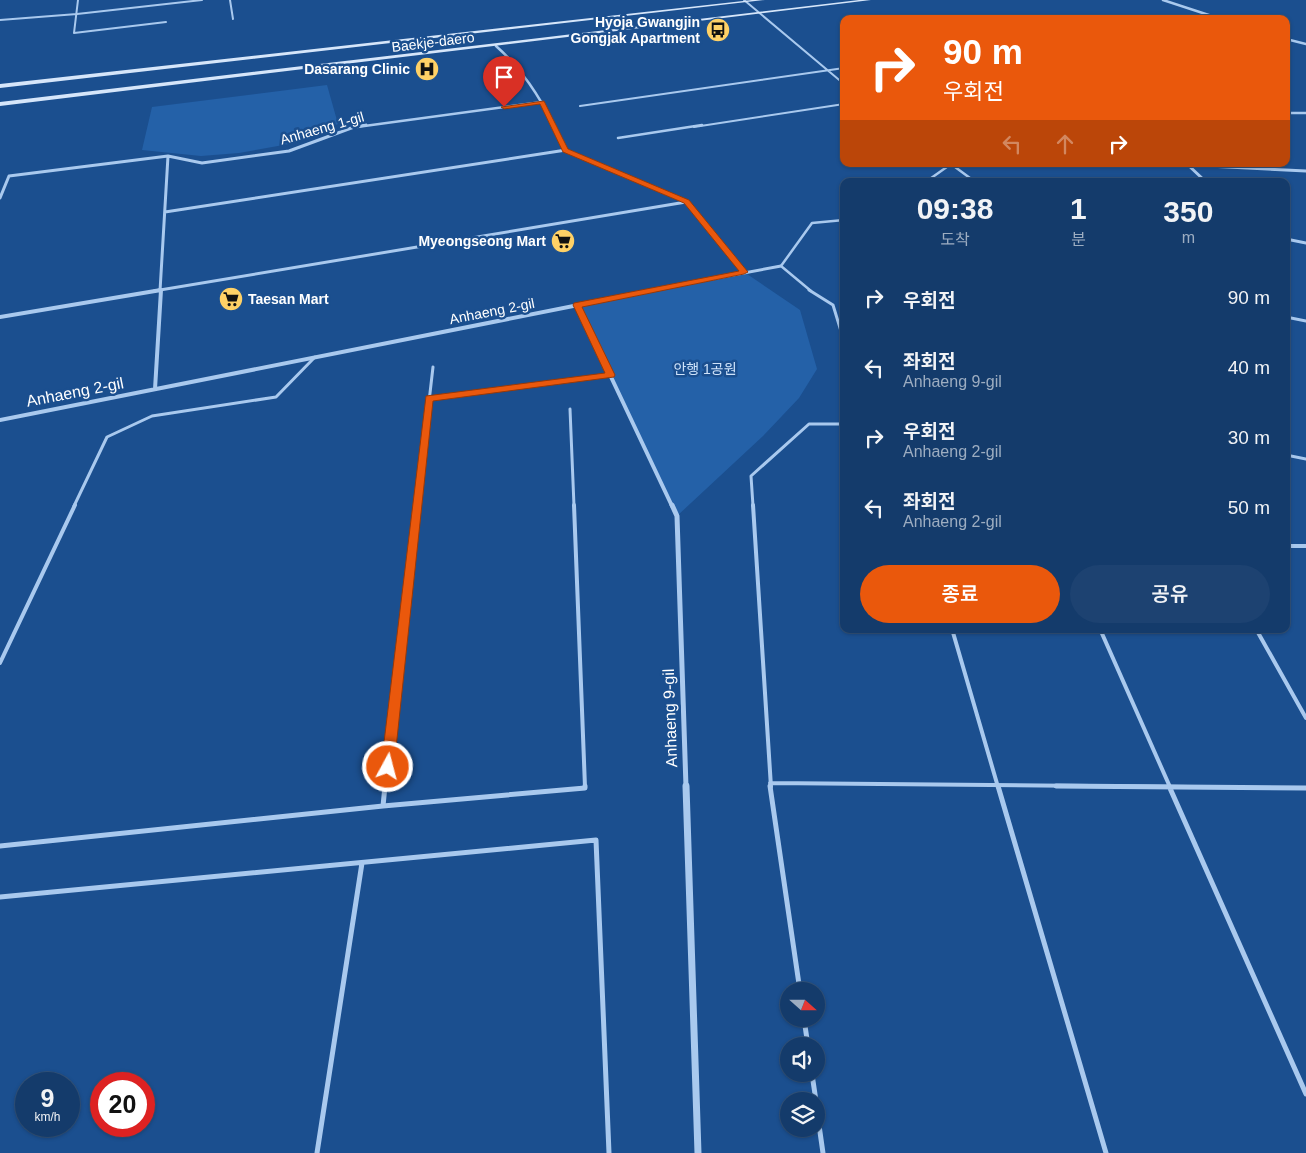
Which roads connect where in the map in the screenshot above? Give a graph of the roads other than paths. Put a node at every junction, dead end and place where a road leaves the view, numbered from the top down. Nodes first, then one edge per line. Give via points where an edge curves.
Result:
1 (78, 0) edge
2 (202, 0) edge
3 (230, 0) edge
4 (763, 0) edge
5 (869, 0) edge
6 (1163, 0) edge
7 (745, 1) edge
8 (758, 13) junction
9 (77, 14) junction
10 (1209, 15) edge
11 (233, 18) dead end
12 (0, 20) edge
13 (166, 22) dead end
14 (1290, 40) edge
15 (1306, 44) edge
16 (496, 46) junction
17 (840, 69) edge
18 (827, 71) junction
19 (840, 81) edge
20 (0, 86) edge
21 (542, 102) junction
22 (0, 104) edge
23 (840, 105) edge
24 (580, 106) dead end
25 (1290, 113) edge
26 (1306, 113) edge
27 (618, 138) dead end
28 (566, 150) junction
29 (168, 156) junction
30 (948, 167) edge
31 (956, 167) edge
32 (1191, 167) edge
33 (1239, 167) edge
34 (1306, 171) edge
35 (931, 178) edge
36 (970, 178) edge
37 (1202, 178) edge
38 (0, 198) edge
39 (686, 202) junction
40 (165, 212) junction
41 (840, 220) edge
42 (1290, 241) edge
43 (1306, 243) edge
44 (781, 266) junction
45 (744, 272) junction
46 (160, 290) junction
47 (577, 305) junction
48 (0, 317) edge
49 (1290, 319) edge
50 (1306, 322) edge
51 (840, 328) edge
52 (315, 357) junction
53 (433, 367) dead end
54 (611, 375) junction
55 (155, 389) junction
56 (429, 398) junction
57 (570, 410) dead end
58 (0, 420) edge
59 (840, 424) edge
60 (1290, 456) edge
61 (1306, 459) edge
62 (1290, 546) edge
63 (1306, 546) edge
64 (953, 633) edge
65 (1102, 633) edge
66 (1258, 633) edge
67 (0, 664) edge
68 (1306, 718) edge
69 (770, 783) junction
70 (998, 785) junction
71 (1170, 787) junction
72 (1306, 788) edge
73 (383, 806) junction
74 (0, 846) edge
75 (362, 863) junction
76 (0, 897) edge
77 (799, 982) edge
78 (1306, 1094) edge
79 (821, 1137) edge
80 (317, 1153) edge
81 (609, 1153) edge
82 (698, 1153) edge
83 (823, 1153) edge
84 (1106, 1153) edge

1 - 9 lane
2 - 9 lane
3 - 11 lane
4 - 7 street, Baekje-daero
5 - 8 street, Baekje-daero
6 - 10 street
7 - 8 lane
7 - 20 street, Baekje-daero
8 - 16 street, Baekje-daero
8 - 18 lane
9 - 12 lane
9 - 13 lane via 74,33
14 - 15 street
16 - 21 street via 519,67
16 - 22 street, Baekje-daero
17 - 18 lane
18 - 19 lane
18 - 24 lane
21 - 28 street
21 - 29 street, Anhaeng 1-gil via 354,127 289,151 202,163
23 - 27 lane
25 - 26 street
28 - 39 street
28 - 40 street
29 - 38 street, Anhaeng 1-gil via 9,176
29 - 40 street
30 - 35 lane
31 - 36 lane
32 - 37 street
33 - 34 street
39 - 45 street
39 - 46 street
40 - 46 street
41 - 44 lane via 812,223
42 - 43 street
44 - 45 street, Anhaeng 2-gil
44 - 51 lane via 833,305
45 - 47 street, Anhaeng 2-gil
46 - 48 street
46 - 55 street
47 - 52 street, Anhaeng 2-gil
47 - 54 street, Anhaeng 9-gil
49 - 50 lane
52 - 55 street, Anhaeng 2-gil
52 - 67 lane via 276,397 152,416 107,437
53 - 56 lane
54 - 56 lane
54 - 82 street, Anhaeng 9-gil via 677,516
55 - 58 street, Anhaeng 2-gil
56 - 73 lane
57 - 73 lane via 585,788
59 - 69 lane via 809,424 751,476
60 - 61 lane
62 - 63 lane
64 - 70 lane
65 - 71 lane
66 - 68 lane
69 - 70 lane
69 - 77 lane
70 - 71 lane
70 - 84 lane
71 - 72 lane
71 - 78 lane
73 - 74 lane
75 - 76 lane
75 - 80 lane
75 - 81 lane via 596,840
79 - 83 lane

